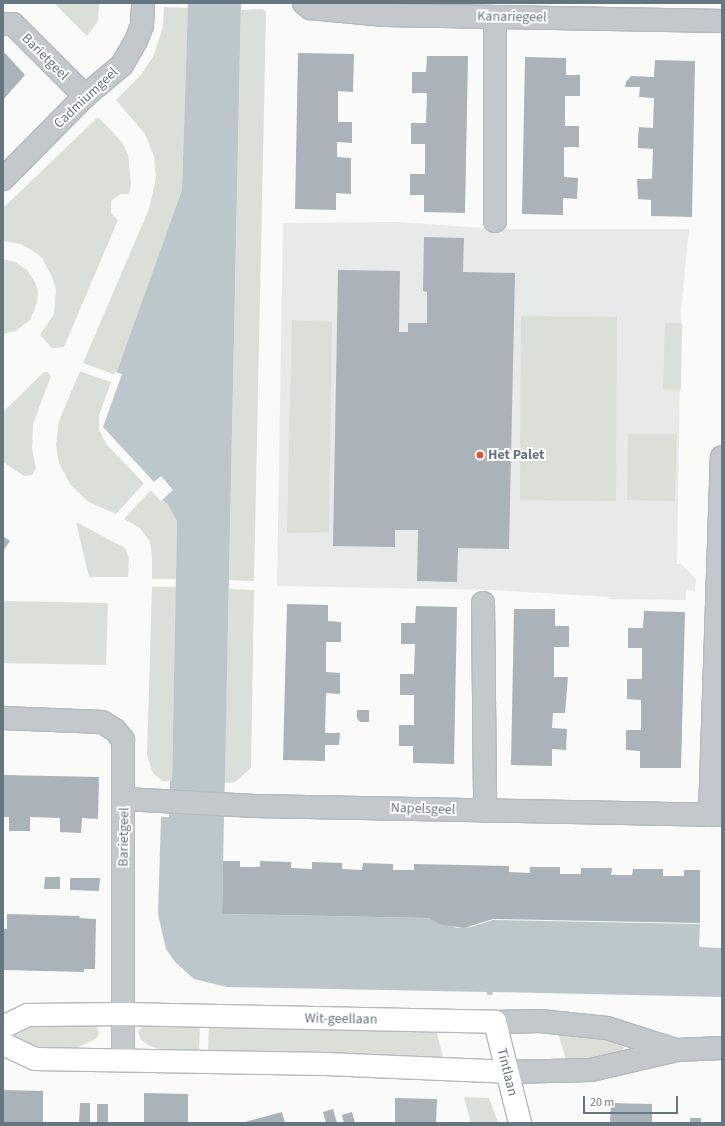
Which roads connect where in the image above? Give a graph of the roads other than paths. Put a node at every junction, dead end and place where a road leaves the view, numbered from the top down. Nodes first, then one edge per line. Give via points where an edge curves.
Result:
1 (143, 3) edge
2 (304, 3) edge
3 (495, 17) junction
4 (722, 21) edge
5 (3, 24) edge
6 (85, 96) junction
7 (3, 179) edge
8 (495, 221) dead end
9 (722, 457) edge
10 (483, 603) dead end
11 (3, 718) edge
12 (124, 800) junction
13 (485, 811) junction
14 (716, 815) edge
15 (123, 1014) junction
16 (495, 1022) junction
17 (3, 1027) edge
18 (3, 1044) edge
19 (722, 1048) edge
20 (677, 1050) junction
21 (123, 1060) junction
22 (507, 1072) junction
23 (520, 1123) edge

1 - 6 street, Cadmiumgeel via 140,30 122,65
2 - 3 street, Kanariegeel via 310,8 384,15
3 - 4 street, Kanariegeel
3 - 8 street
5 - 6 street, Barietgeel via 12,24
6 - 7 street, Cadmiumgeel
9 - 14 street
10 - 13 street
11 - 12 street, Barietgeel via 102,722 115,730 123,740
12 - 13 street, Napelsgeel
12 - 15 street, Barietgeel
13 - 14 street, Napelsgeel
15 - 16 street, Wit-geellaan
15 - 17 street, Wit-geellaan via 28,1015
15 - 21 street, Barietgeel
16 - 20 street, Wit-geellaan via 540,1020 607,1028
16 - 22 street, Tintlaan
18 - 21 street, Wit-geellaan via 35,1059
19 - 20 street, Wit-geellaan
20 - 22 street, Wit-geellaan via 592,1070
21 - 22 street, Wit-geellaan via 326,1064
22 - 23 street, Tintlaan

